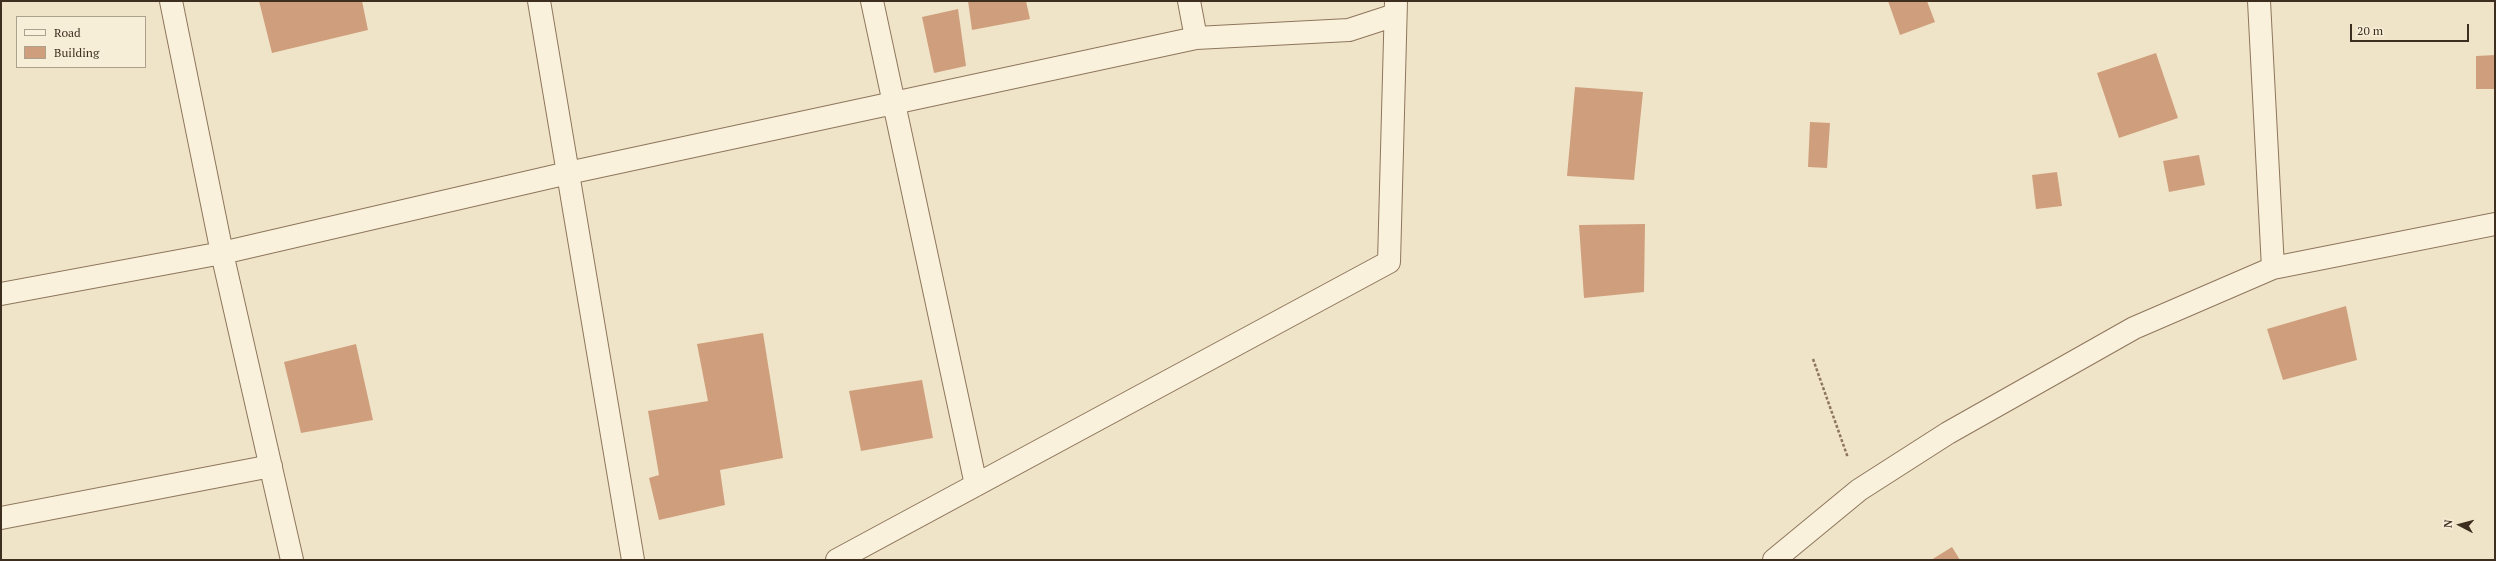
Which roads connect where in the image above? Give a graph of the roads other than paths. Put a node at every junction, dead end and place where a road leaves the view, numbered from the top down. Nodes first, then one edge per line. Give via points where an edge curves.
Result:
1 (171, 1) edge
2 (539, 1) edge
3 (872, 1) edge
4 (1189, 1) edge
5 (2259, 1) edge
6 (1396, 8) edge
7 (1196, 38) junction
8 (895, 103) junction
9 (568, 173) junction
10 (2495, 224) edge
11 (222, 253) junction
12 (2273, 268) junction
13 (1, 294) edge
14 (272, 466) junction
15 (976, 485) junction
16 (1, 518) edge
17 (292, 560) edge
18 (634, 560) edge
19 (837, 560) edge
20 (1774, 560) edge

1 - 11 street
2 - 9 street
3 - 8 street
4 - 7 street
5 - 12 street
6 - 7 street via 1349,30
6 - 15 street via 1389,262
7 - 8 street
8 - 9 street
8 - 15 street
9 - 11 street
9 - 18 street
10 - 12 street
11 - 13 street
11 - 14 street
12 - 20 street via 2134,328 1948,433 1860,490
14 - 16 street
14 - 17 street
15 - 19 street

